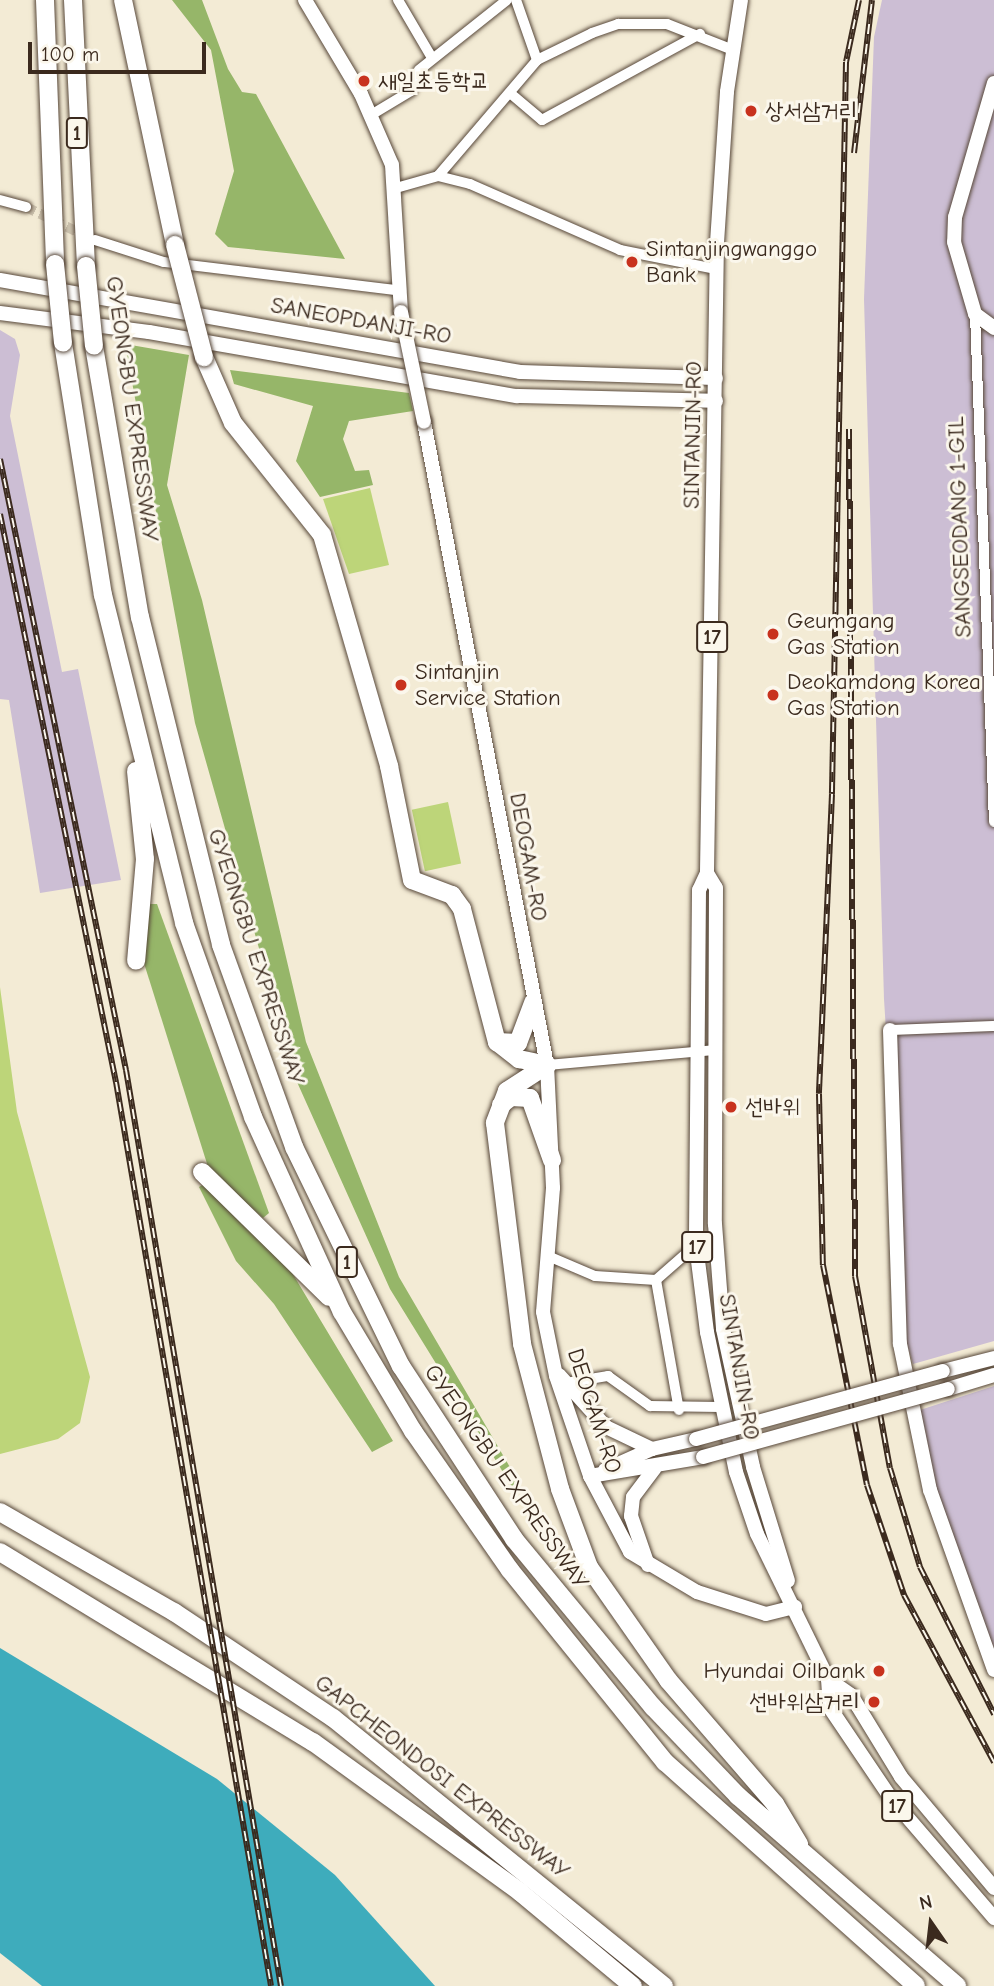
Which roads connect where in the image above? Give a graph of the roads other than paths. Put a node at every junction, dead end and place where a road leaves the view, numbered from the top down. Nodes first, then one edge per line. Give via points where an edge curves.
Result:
1 (45, 0) edge
2 (73, 0) edge
3 (123, 0) edge
4 (305, 0) edge
5 (398, 0) edge
6 (507, 0) edge
7 (516, 0) edge
8 (741, 0) edge
9 (700, 34) junction
10 (733, 50) junction
11 (432, 58) junction
12 (537, 60) junction
13 (994, 83) edge
14 (510, 93) junction
15 (371, 115) junction
16 (438, 176) junction
17 (396, 188) junction
18 (0, 200) edge
19 (26, 207) tunnel mouth
20 (95, 240) tunnel mouth
21 (716, 269) junction
22 (2, 279) edge
23 (396, 290) junction
24 (0, 313) edge
25 (975, 314) junction
26 (994, 328) edge
27 (716, 378) junction
28 (716, 401) junction
29 (136, 746) junction
30 (994, 822) edge
31 (708, 873) junction
32 (136, 961) dead end
33 (533, 1003) junction
34 (994, 1026) edge
35 (890, 1030) joint
36 (497, 1042) junction
37 (714, 1050) junction
38 (696, 1051) junction
39 (547, 1065) junction
40 (496, 1114) junction
41 (552, 1160) junction
42 (202, 1172) dead end
43 (696, 1245) junction
44 (548, 1256) junction
45 (656, 1280) junction
46 (342, 1312) junction
47 (994, 1358) edge
48 (554, 1369) junction
49 (994, 1375) edge
50 (566, 1383) junction
51 (720, 1406) junction
52 (679, 1409) junction
53 (652, 1449) junction
54 (655, 1468) junction
55 (590, 1476) junction
56 (0, 1512) edge
57 (0, 1552) edge
58 (650, 1570) junction
59 (795, 1607) junction
60 (994, 1670) edge
61 (828, 1679) junction
62 (810, 1862) junction
63 (994, 1888) edge
64 (994, 1918) edge
65 (633, 1986) edge
66 (664, 1986) edge
67 (916, 1986) edge
68 (957, 1986) edge

1 - 29 highway, GYEONGBU EXPRESSWAY / 1, bridge via 55,264 63,343 103,595
2 - 62 highway, GYEONGBU EXPRESSWAY / 1, bridge via 94,346 139,617 218,933 253,1045 353,1276 449,1444 558,1598 699,1756
3 - 36 highway, bridge via 174,246 204,357 233,423 322,535 389,766 412,880 452,895 462,909
4 - 15 main road, DEOGAM-RO
5 - 11 street
6 - 11 street
7 - 12 street
8 - 10 main road, SINTANJIN-RO / 17
9 - 10 street
9 - 12 street via 657,23 618,24
9 - 14 street via 542,120
10 - 21 main road, SINTANJIN-RO / 17
11 - 15 street via 419,70 411,91
12 - 14 street
13 - 25 main road via 955,217 958,270
14 - 16 street
15 - 17 main road, DEOGAM-RO
16 - 17 street
16 - 21 street via 470,184 620,250
17 - 23 main road, DEOGAM-RO
18 - 19 street
20 - 23 street via 164,262
21 - 27 main road, SINTANJIN-RO / 17
22 - 27 main road, SANEOPDANJI-RO via 520,372
23 - 33 main road, DEOGAM-RO, bridge
24 - 28 main road, SANEOPDANJI-RO via 149,332 517,396
25 - 26 main road
25 - 30 street, SANGSEODANG 1-GIL
27 - 28 main road, SINTANJIN-RO / 17
28 - 31 main road, SINTANJIN-RO / 17
29 - 32 highway via 145,859
29 - 46 highway, GYEONGBU EXPRESSWAY / 1 via 214,1012 253,1117
31 - 37 main road, SINTANJIN-RO / 17 via 716,888
31 - 38 main road, SINTANJIN-RO / 17 via 699,890
33 - 36 highway via 518,1043
33 - 39 main road, DEOGAM-RO
34 - 35 street
35 - 60 main road via 900,1344 930,1490
36 - 39 highway via 509,1055
37 - 38 street
37 - 59 main road, SINTANJIN-RO / 17 via 715,1224 723,1329 753,1467
38 - 39 street
38 - 43 main road, SINTANJIN-RO / 17
39 - 40 highway via 515,1082
39 - 41 main road, DEOGAM-RO
40 - 41 highway via 511,1097 530,1098
40 - 62 highway via 522,1344 589,1567 668,1680 775,1804
41 - 44 main road, DEOGAM-RO
42 - 46 highway
43 - 45 street
43 - 51 main road, SINTANJIN-RO / 17
44 - 45 street via 595,1276
44 - 48 main road, DEOGAM-RO via 543,1312
45 - 52 street
46 - 67 highway, GYEONGBU EXPRESSWAY / 1 via 413,1431 510,1570 664,1762
47 - 53 main road, bridge
48 - 50 main road
48 - 55 main road, DEOGAM-RO
49 - 54 main road, bridge
50 - 52 street via 608,1376 650,1406
50 - 53 main road via 606,1427
51 - 52 street
51 - 59 main road, SINTANJIN-RO / 17 via 757,1534
53 - 55 main road
54 - 55 main road
54 - 58 main road via 633,1497 631,1516
55 - 58 main road, DEOGAM-RO via 614,1529
56 - 66 highway, GAPCHEONDOSI EXPRESSWAY via 174,1612 333,1718
57 - 65 highway, GAPCHEONDOSI EXPRESSWAY via 313,1742 520,1892
58 - 59 main road, DEOGAM-RO via 766,1614
59 - 61 main road, SINTANJIN-RO / 17
61 - 63 main road, SINTANJIN-RO / 17 via 851,1695 901,1777
61 - 64 main road, SINTANJIN-RO / 17 via 830,1708 890,1797
62 - 68 highway, GYEONGBU EXPRESSWAY / 1

